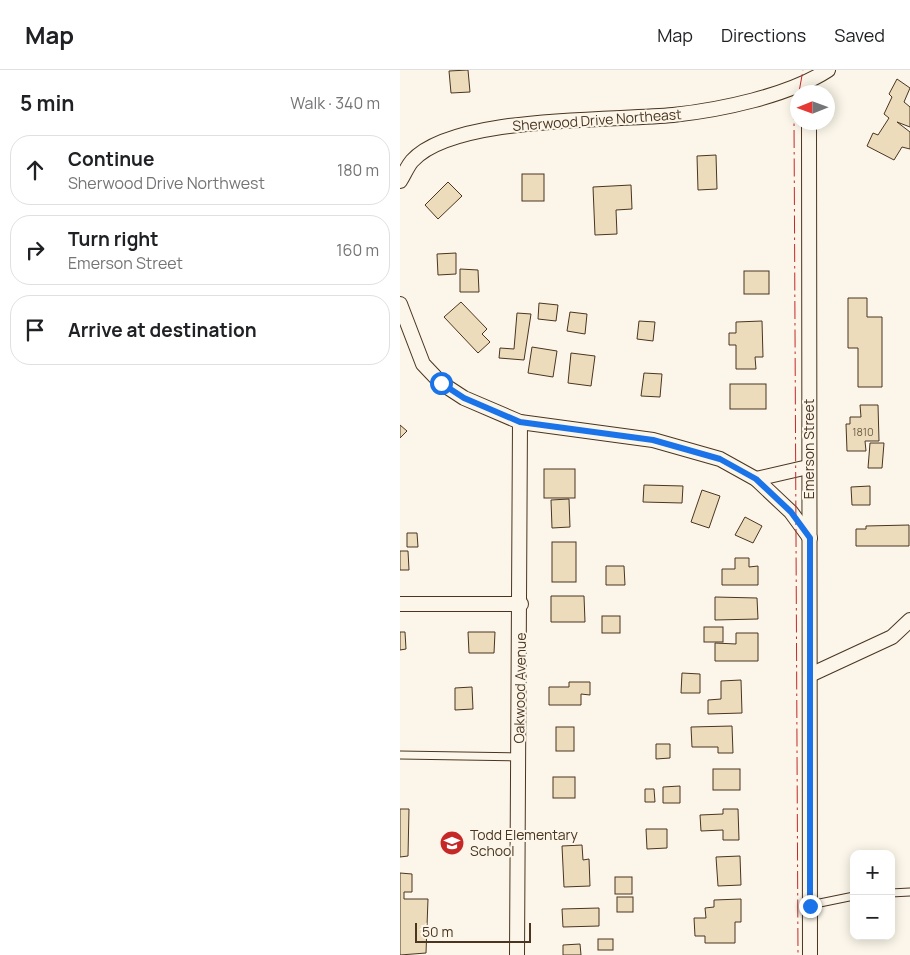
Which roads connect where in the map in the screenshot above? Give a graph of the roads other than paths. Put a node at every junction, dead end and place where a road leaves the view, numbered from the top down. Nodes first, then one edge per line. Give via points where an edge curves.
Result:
1 (828, 70) edge
2 (811, 85) edge
3 (790, 91) edge
4 (809, 130) edge
5 (400, 181) edge
6 (400, 304) edge
7 (520, 422) junction
8 (808, 467) junction
9 (756, 479) junction
10 (810, 538) junction
11 (400, 604) edge
12 (521, 604) junction
13 (910, 620) edge
14 (810, 675) junction
15 (400, 755) edge
16 (519, 757) junction
17 (910, 892) edge
18 (895, 893) edge
19 (850, 897) edge
20 (810, 906) junction
21 (517, 955) edge
22 (810, 955) edge

1 - 2 street, Sherwood Drive Northeast
3 - 5 street, Sherwood Drive Northeast via 706,111 493,128 434,146 412,161
4 - 8 street, Emerson Street
6 - 7 street via 423,364 441,383 464,398
7 - 9 street via 653,440 720,459
7 - 12 street, Oakwood Avenue
8 - 9 street
8 - 10 street, Emerson Street
9 - 10 street via 791,512
10 - 14 street, Emerson Street
11 - 12 street
12 - 16 street, Oakwood Avenue
13 - 14 street via 892,637
14 - 20 street, Emerson Street
15 - 16 lane
16 - 21 street, Oakwood Avenue
17 - 18 lane
19 - 20 lane
20 - 22 street, Emerson Street

